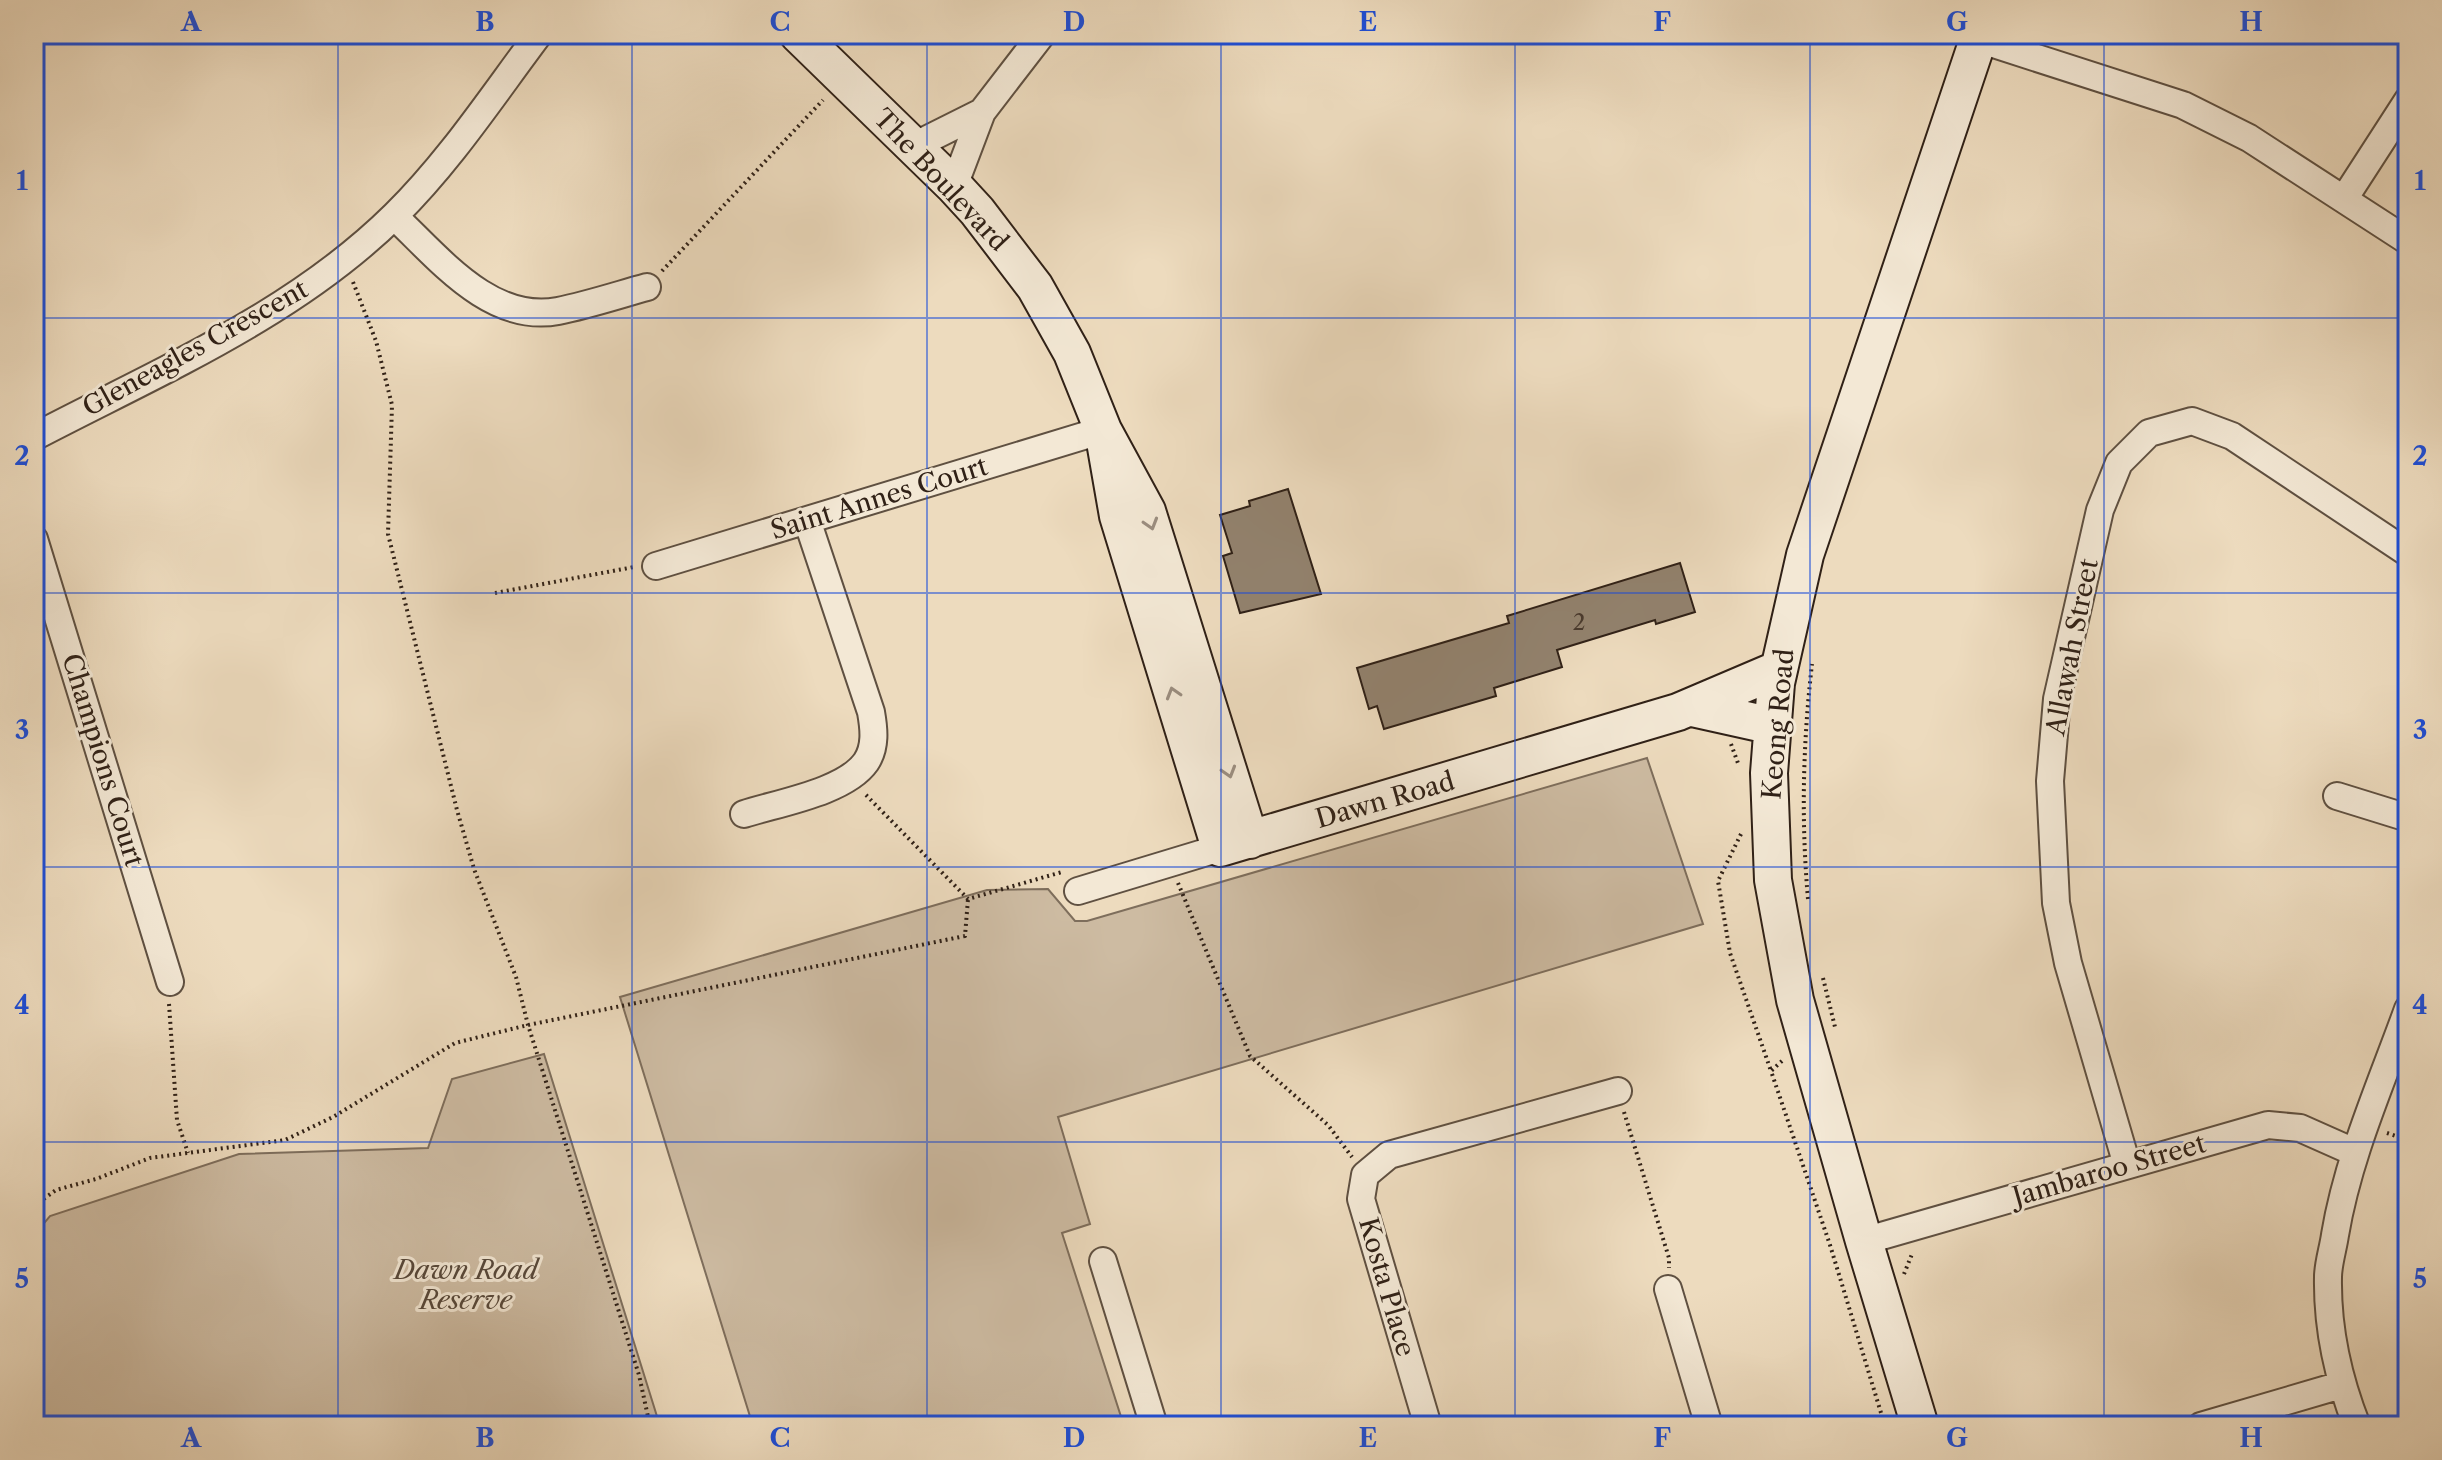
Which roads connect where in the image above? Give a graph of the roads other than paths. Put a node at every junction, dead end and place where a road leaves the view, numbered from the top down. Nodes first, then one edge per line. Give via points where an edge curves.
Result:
1 (539, 34) edge
2 (798, 34) edge
3 (1042, 34) edge
4 (1979, 36) edge
5 (2408, 100) edge
6 (982, 112) junction
7 (914, 146) junction
8 (954, 186) junction
9 (2344, 199) junction
10 (394, 216) junction
11 (2408, 241) edge
12 (647, 287) road end
13 (1103, 430) junction
14 (34, 437) edge
15 (807, 520) junction
16 (34, 539) edge
17 (2408, 553) edge
18 (656, 566) road end
19 (1779, 669) junction
20 (1692, 708) junction
21 (1773, 726) junction
22 (2337, 796) dead end
23 (744, 814) dead end
24 (2408, 818) edge
25 (1235, 844) junction
26 (1075, 880) road end
27 (170, 982) road end
28 (2408, 1009) edge
29 (1618, 1091) road end
30 (2354, 1152) junction
31 (2127, 1165) junction
32 (1864, 1241) junction
33 (1103, 1261) dead end
34 (1668, 1289) road end
35 (2341, 1385) junction
36 (1154, 1426) edge
37 (1428, 1426) edge
38 (1709, 1426) edge
39 (1920, 1426) edge
40 (2201, 1426) edge
41 (2357, 1426) edge

1 - 10 street, Gleneagles Crescent via 440,166
2 - 7 street, The Boulevard
3 - 6 street
4 - 9 street via 2183,105 2249,138
4 - 19 street, Keong Road via 1805,555
5 - 9 street
6 - 7 street
6 - 8 street
7 - 8 street, The Boulevard
8 - 13 street, The Boulevard via 1035,287 1072,353
9 - 11 street
10 - 12 street via 467,284 496,303 525,312 556,312
10 - 14 street, Gleneagles Crescent via 289,300
13 - 15 street, Saint Annes Court
13 - 25 street, The Boulevard via 1147,511
15 - 18 street, Saint Annes Court
15 - 23 street via 874,733 867,760 857,772 828,788
16 - 27 street, Champions Court
17 - 31 street, Allawah Street via 2232,436 2192,421 2149,433 2119,463 2100,510 2057,699 2050,781 2056,903 2068,963
19 - 20 street, Dawn Road
19 - 21 street, Keong Road
20 - 21 street, Dawn Road
20 - 25 street, Dawn Road
21 - 32 street, Keong Road via 1773,880 1795,1000
22 - 24 street
25 - 26 street, Dawn Road via 1170,863
28 - 30 street
29 - 37 street, Kosta Place via 1389,1155 1365,1175 1361,1199
30 - 31 street, Jambaroo Street via 2300,1128 2268,1125
30 - 35 street via 2328,1276
31 - 32 street, Jambaroo Street
32 - 39 street, Keong Road
33 - 36 street
34 - 38 street
35 - 40 street
35 - 41 street

